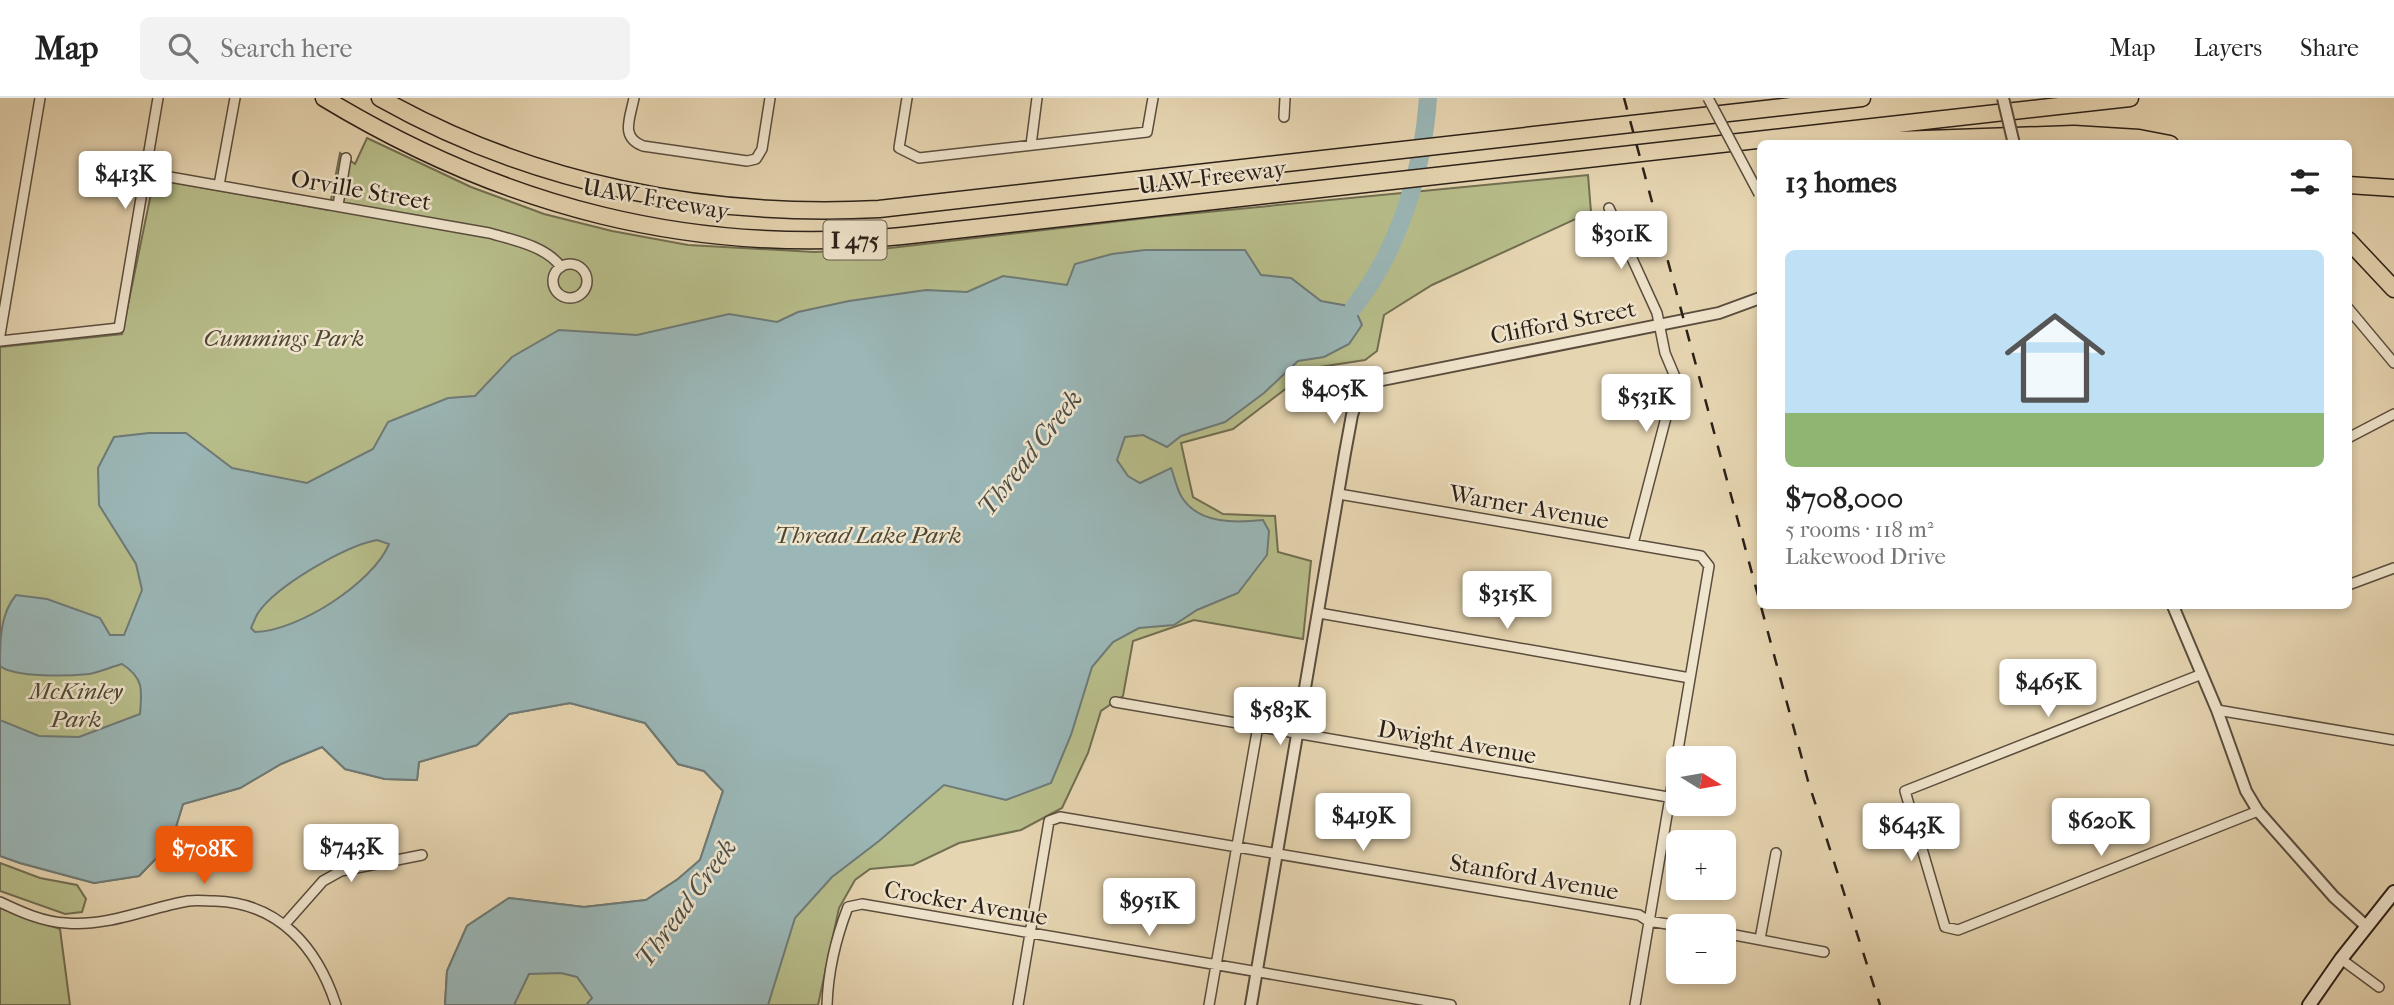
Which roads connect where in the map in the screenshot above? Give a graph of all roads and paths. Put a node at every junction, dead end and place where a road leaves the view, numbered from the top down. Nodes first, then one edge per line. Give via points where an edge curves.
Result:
1 (40, 98) edge
2 (158, 98) edge
3 (235, 98) edge
4 (324, 98) edge
5 (380, 98) edge
6 (634, 98) edge
7 (770, 98) edge
8 (907, 98) edge
9 (1037, 98) edge
10 (1153, 98) edge
11 (1285, 98) edge
12 (1707, 98) edge
13 (1796, 98) edge
14 (1862, 98) edge
15 (2003, 98) edge
16 (2130, 98) edge
17 (1284, 117) dead end
18 (1699, 117) junction
19 (2139, 138) junction
20 (1902, 140) edge
21 (2013, 140) edge
22 (2146, 140) edge
23 (2149, 140) edge
24 (1757, 144) edge
25 (1031, 145) junction
26 (1690, 147) junction
27 (346, 159) dead end
28 (147, 173) junction
29 (219, 185) junction
30 (2352, 185) edge
31 (2394, 188) edge
32 (1757, 190) edge
33 (338, 205) junction
34 (1609, 208) dead end
35 (2352, 244) edge
36 (561, 267) dead end
37 (2394, 289) edge
38 (1757, 299) edge
39 (2352, 313) edge
40 (1659, 324) junction
41 (0, 335) edge
42 (0, 341) edge
43 (2394, 363) edge
44 (2394, 414) edge
45 (2352, 436) edge
46 (1339, 494) junction
47 (1633, 544) junction
48 (2394, 568) edge
49 (2352, 584) edge
50 (2174, 609) edge
51 (1319, 613) junction
52 (2202, 674) junction
53 (1690, 678) junction
54 (1115, 702) dead end
55 (2217, 710) junction
56 (1258, 726) junction
57 (1298, 733) junction
58 (2394, 740) edge
59 (1677, 746) edge
60 (1666, 797) edge
61 (1666, 809) edge
62 (2258, 811) junction
63 (1237, 845) junction
64 (1776, 853) dead end
65 (1278, 854) junction
66 (422, 855) dead end
67 (2394, 892) edge
68 (0, 902) edge
69 (1648, 921) junction
70 (285, 924) junction
71 (1666, 924) edge
72 (2366, 926) junction
73 (1030, 933) junction
74 (1736, 935) edge
75 (1760, 939) junction
76 (1824, 952) dead end
77 (2341, 959) junction
78 (1216, 964) junction
79 (1256, 971) junction
80 (2379, 987) dead end
81 (336, 1005) edge
82 (827, 1005) edge
83 (1018, 1005) edge
84 (1209, 1005) edge
85 (1251, 1005) edge
86 (1451, 1005) edge
87 (1635, 1005) edge
88 (2309, 1005) edge

1 - 41 street
2 - 28 street
3 - 29 street
4 - 26 highway, UAW Freeway / I 475 via 426,154 532,196 647,225 769,240 890,237
5 - 18 highway, UAW Freeway / I 475 via 473,144 574,178 684,201 781,211 879,209
6 - 7 street via 629,126 633,142 747,161 762,149
8 - 25 street via 899,148 919,158
9 - 25 street
10 - 25 street via 1147,132
11 - 17 street
12 - 32 street, bridge
13 - 18 highway
14 - 18 highway, UAW Freeway / I 475
15 - 21 street, bridge
16 - 26 highway, UAW Freeway / I 475
19 - 20 highway via 2074,134
19 - 22 highway
19 - 23 highway
24 - 26 highway
27 - 33 street
28 - 29 street, Orville Street
28 - 42 street via 119,328
29 - 33 street, Orville Street
30 - 31 highway
33 - 36 street, Orville Street via 489,233 546,254
34 - 40 street
35 - 37 highway
38 - 40 street, Clifford Street via 1719,313
39 - 43 street
40 - 46 street, Clifford Street via 1371,382 1361,389 1352,415
40 - 47 street via 1675,379
44 - 45 street
46 - 47 street, Warner Avenue
46 - 51 street
47 - 53 street, Warner Avenue via 1700,556 1709,566
48 - 49 street
50 - 52 street
51 - 53 street
51 - 57 street
52 - 55 street
52 - 62 street via 1905,791 1945,927 1958,930
53 - 59 street
54 - 56 street, Dwight Avenue
55 - 58 street
55 - 62 street via 2246,791
56 - 57 street, Dwight Avenue
56 - 63 street
57 - 60 street, Dwight Avenue
57 - 65 street
61 - 69 street
62 - 72 street
63 - 65 street, Stanford Avenue
63 - 73 street, Stanford Avenue via 1060,817 1049,821
63 - 78 street
64 - 75 street
65 - 69 street, Stanford Avenue via 1639,915
65 - 79 street
66 - 70 street via 341,871 323,881
67 - 72 main road
68 - 70 street via 69,924 190,900 238,902
69 - 71 street, Stanford Avenue
69 - 87 street
70 - 81 street via 326,976
72 - 77 main road
73 - 78 street, Crocker Avenue
73 - 82 street, Crocker Avenue via 862,904 848,907
73 - 83 street
74 - 75 street
75 - 76 street
77 - 80 street
77 - 88 main road
78 - 79 street, Crocker Avenue
78 - 84 street
79 - 85 street
79 - 86 street, Crocker Avenue

